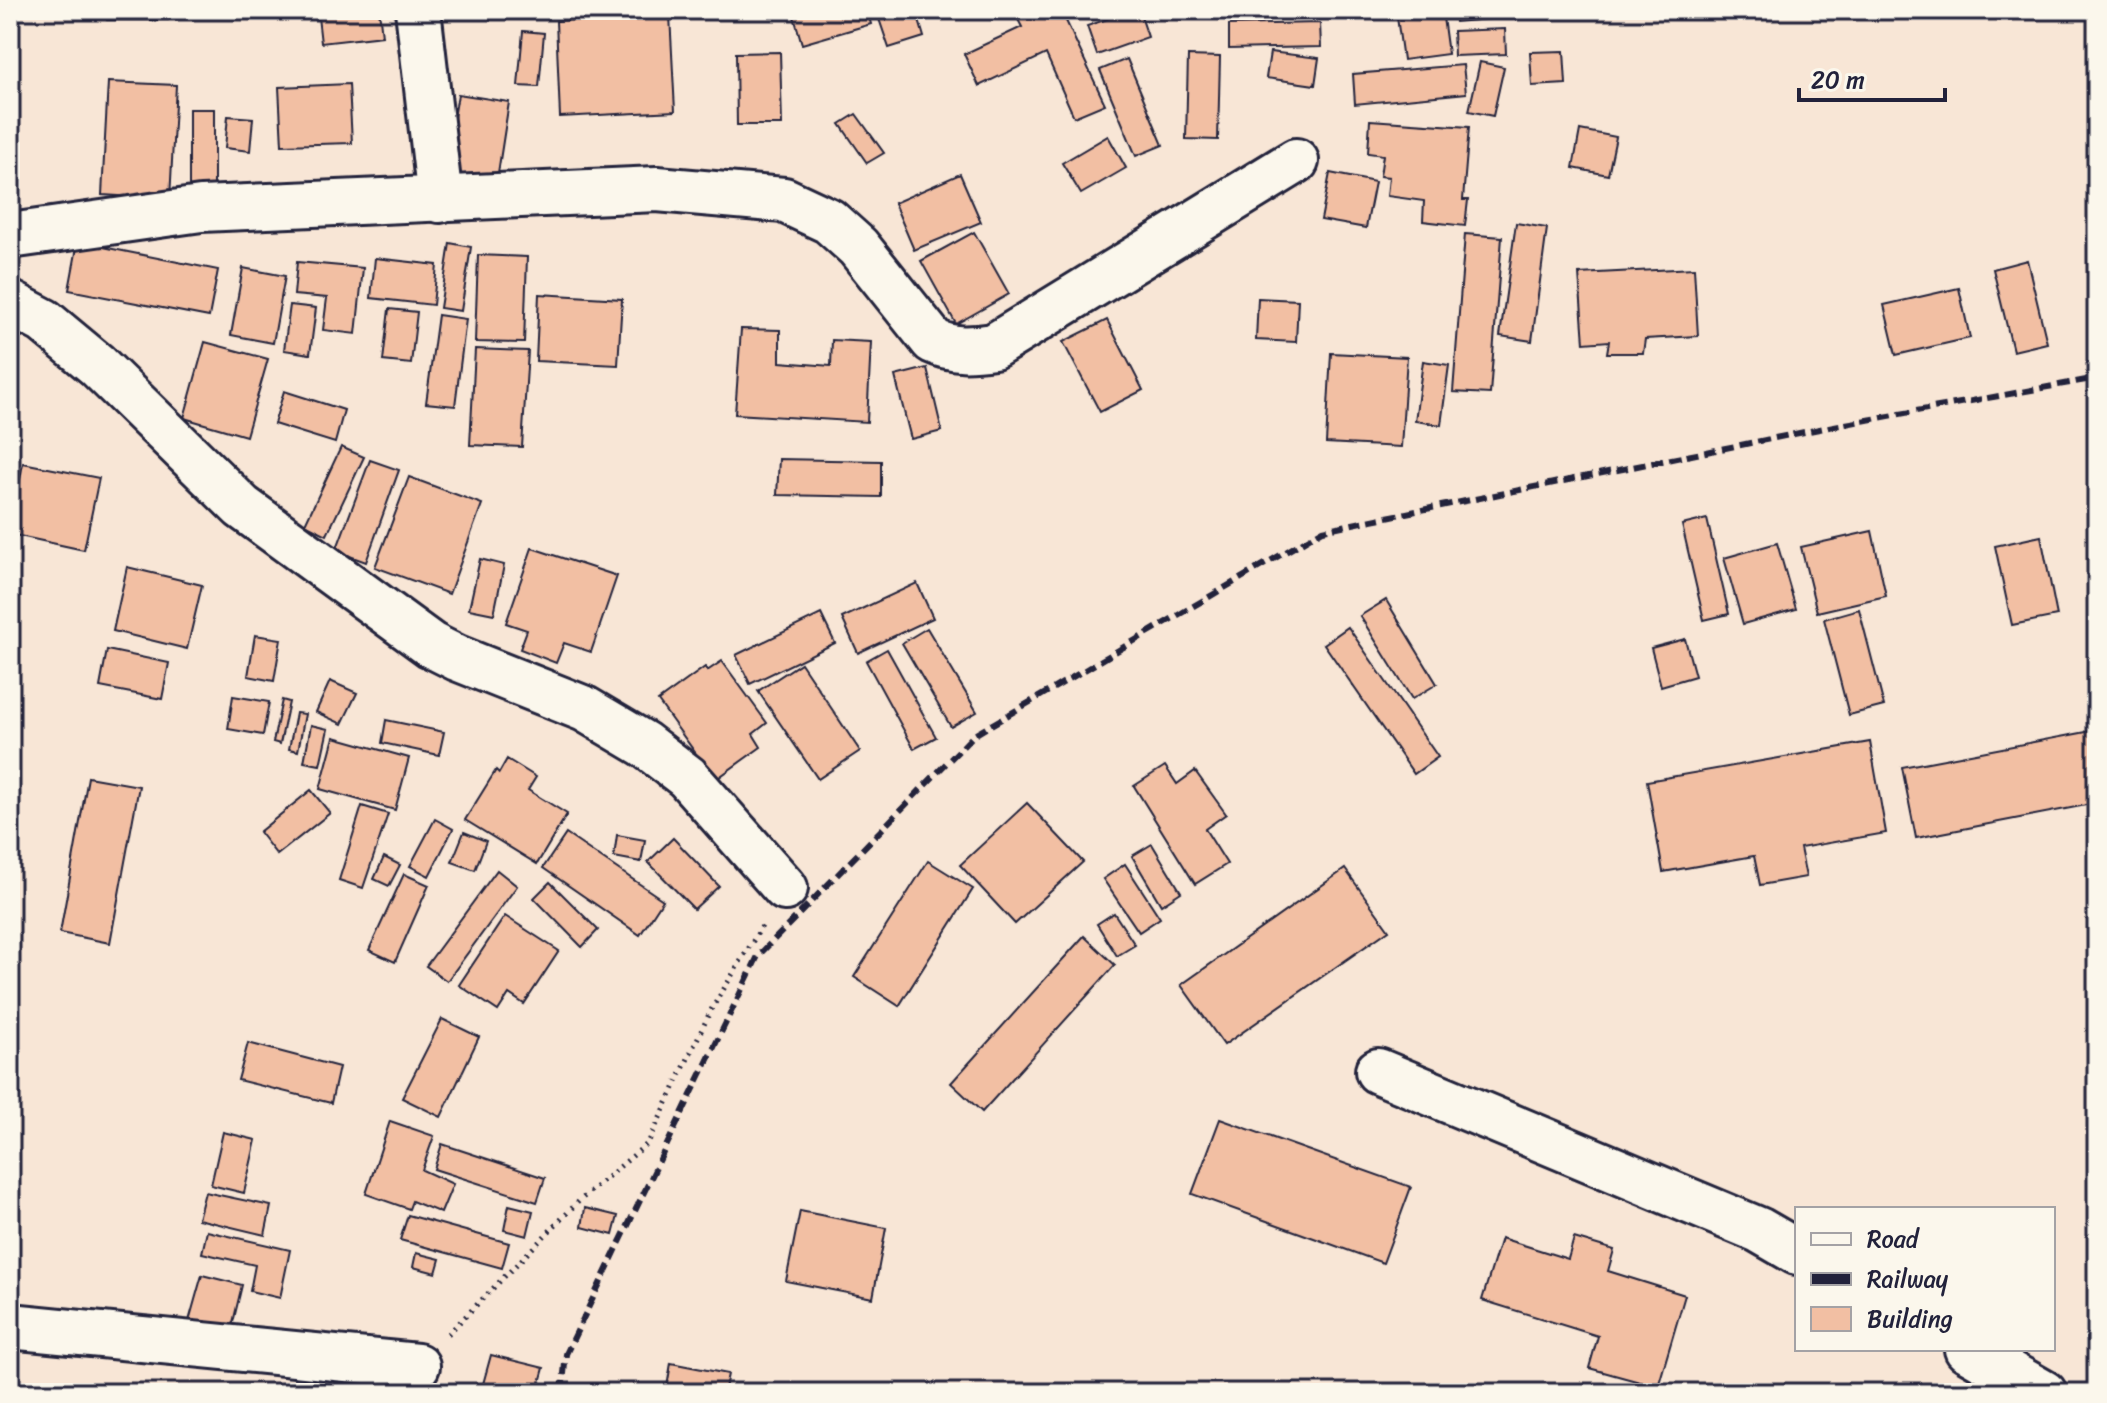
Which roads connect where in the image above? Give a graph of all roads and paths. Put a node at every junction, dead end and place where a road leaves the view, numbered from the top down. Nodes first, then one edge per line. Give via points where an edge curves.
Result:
1 (418, 10) edge
2 (1296, 161) dead end
3 (440, 200) junction
4 (10, 236) edge
5 (10, 303) edge
6 (785, 888) joint
7 (1378, 1071) dead end
8 (1795, 1251) edge
9 (10, 1326) edge
10 (1970, 1351) edge
11 (417, 1366) joint
12 (2044, 1393) edge

1 - 3 street
2 - 3 street via 994,346 968,350 933,341 858,247 829,221 784,200 657,189
3 - 4 street via 201,209
5 - 6 street via 44,321 97,365 242,507 431,645 585,709 644,744 687,777
6 - 11 path via 711,1010 648,1143 579,1201
7 - 8 street via 1759,1230
9 - 11 street
10 - 12 street

